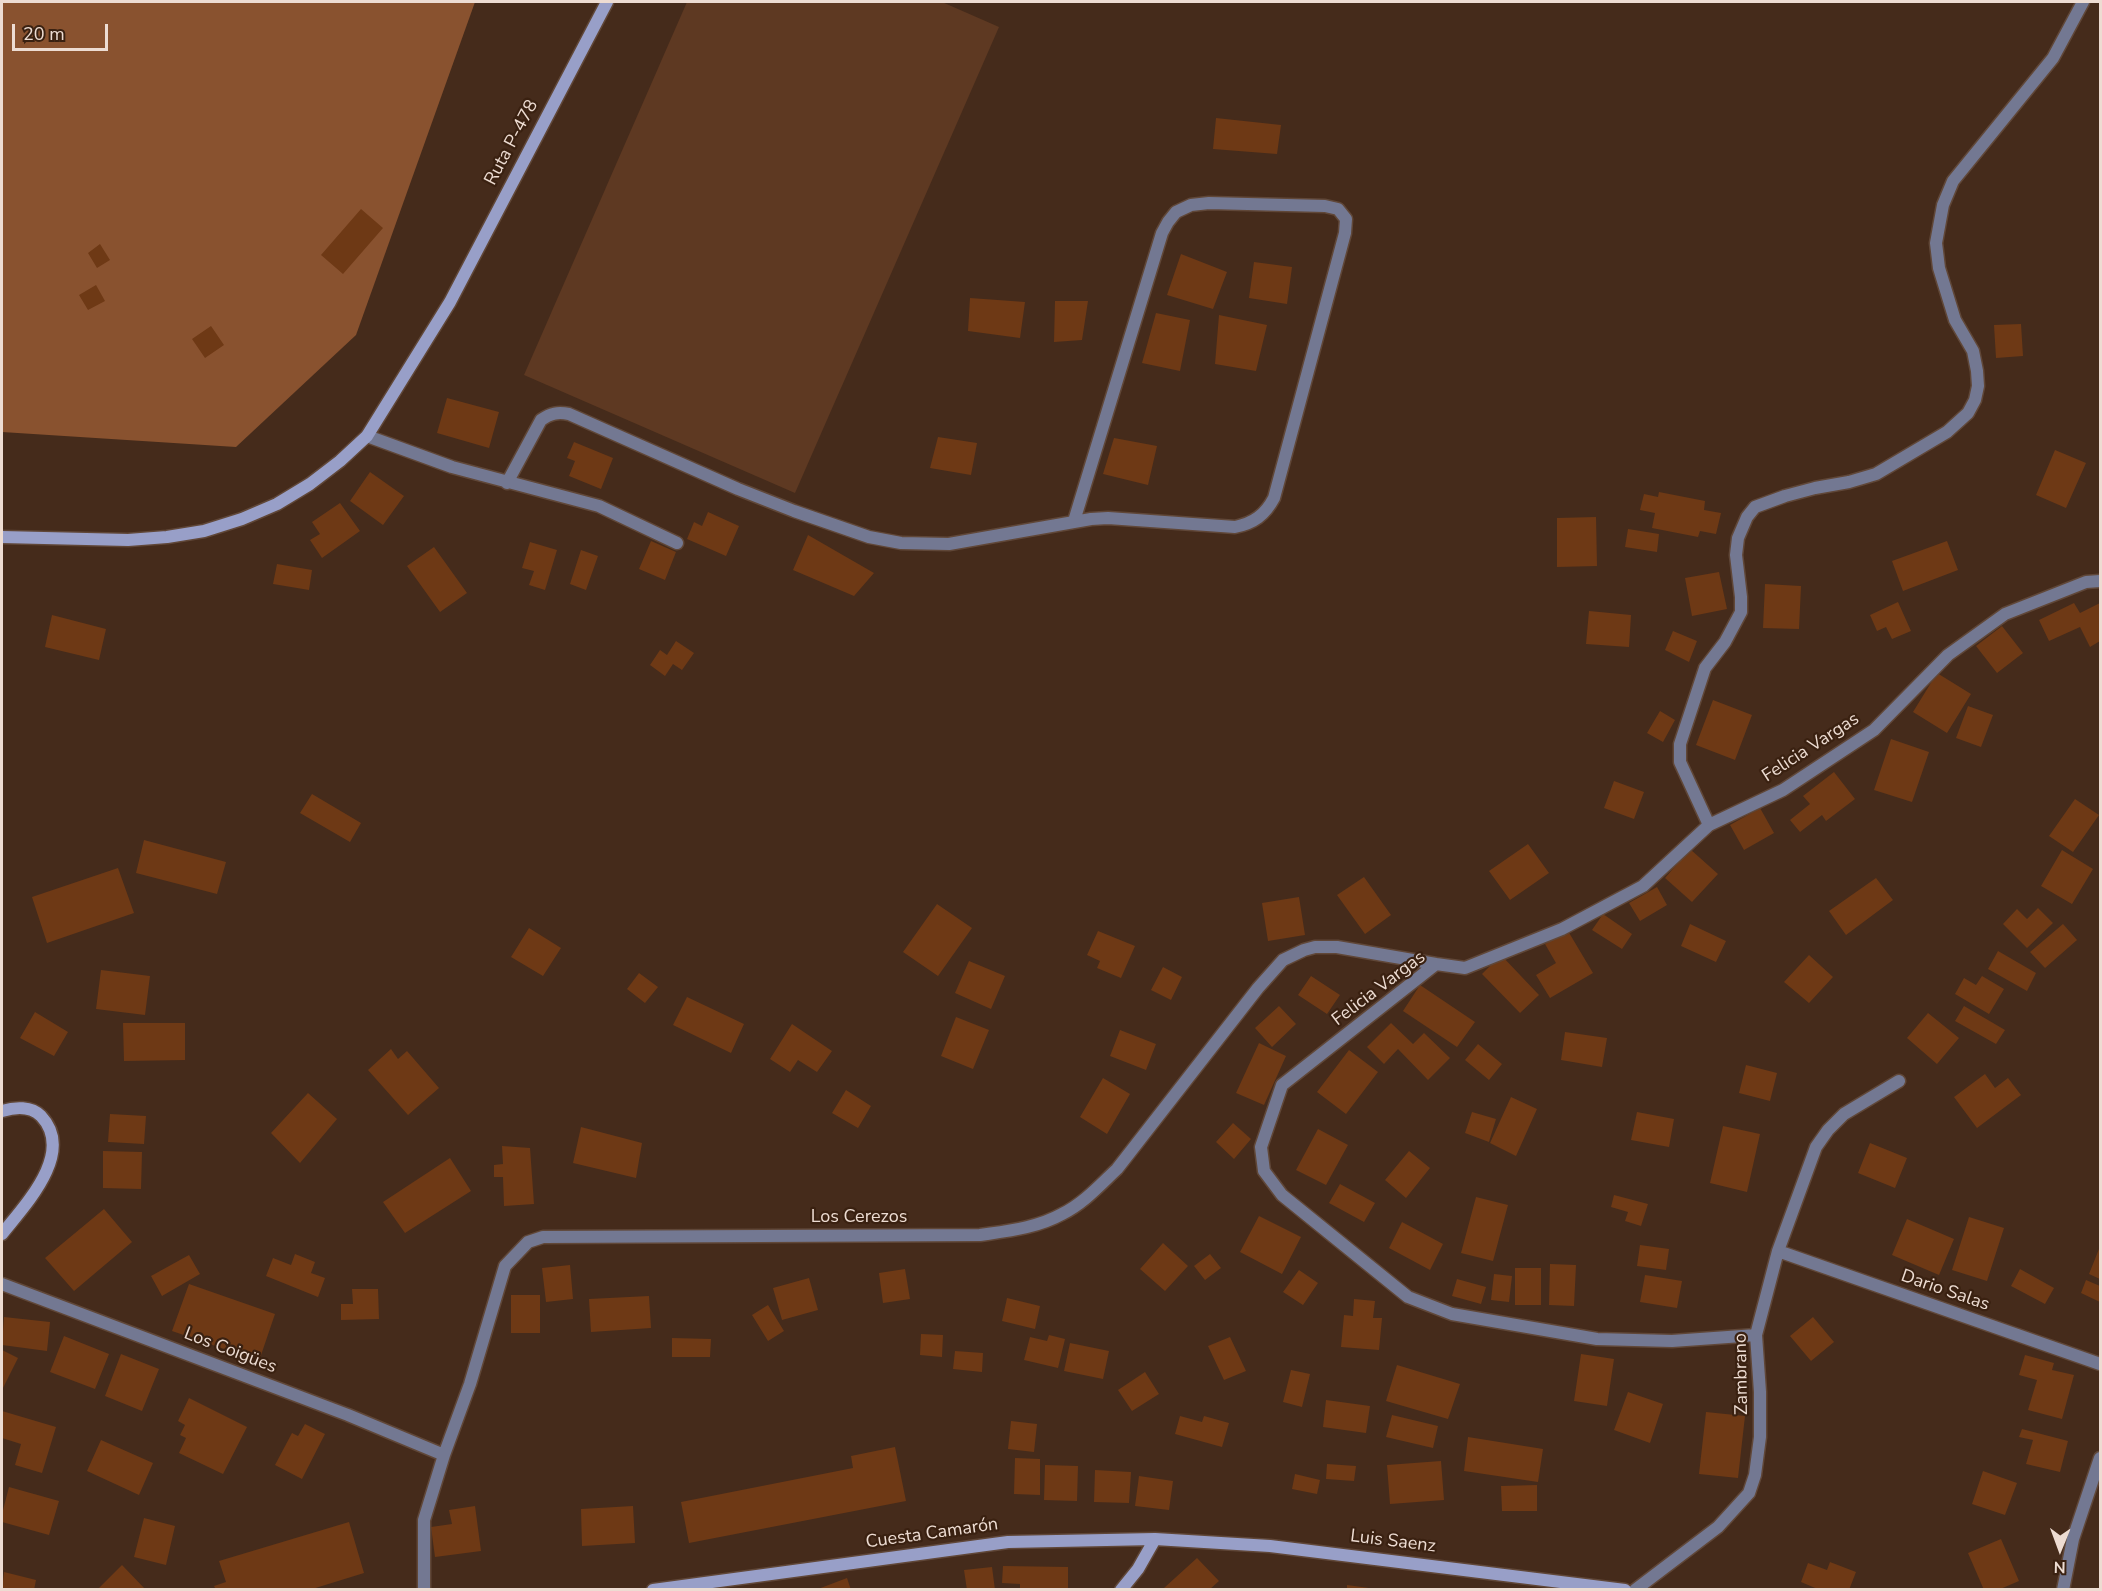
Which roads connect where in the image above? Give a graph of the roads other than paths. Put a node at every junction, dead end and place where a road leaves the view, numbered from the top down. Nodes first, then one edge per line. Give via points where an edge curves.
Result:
1 (607, 2) edge
2 (2083, 2) edge
3 (367, 436) junction
4 (507, 483) junction
5 (1074, 521) junction
6 (2, 537) edge
7 (677, 543) dead end
8 (2100, 580) edge
9 (1709, 825) junction
10 (1436, 964) junction
11 (1899, 1081) dead end
12 (2, 1111) edge
13 (2, 1234) edge
14 (1778, 1251) junction
15 (2, 1284) edge
16 (1756, 1335) junction
17 (2100, 1364) edge
18 (444, 1455) junction
19 (2100, 1458) edge
20 (1155, 1539) junction
21 (424, 1590) edge
22 (653, 1590) edge
23 (1121, 1590) edge
24 (1625, 1590) edge
25 (1635, 1590) edge
26 (2063, 1590) edge

1 - 3 main road, Ruta P-478 via 450,302
2 - 9 street via 2053,58 1953,181 1943,205 1936,243 1938,267 1955,320 1973,351 1977,371 1975,400 1968,413 1947,432 1876,474 1785,496 1755,507 1747,517 1736,555 1741,612 1705,668 1680,744 1680,762
3 - 4 street
3 - 6 main road, Ruta P-478 via 310,484 277,504 204,531 128,540
4 - 5 street via 541,420 559,412 738,489 869,537 901,543 949,544
4 - 7 street via 599,507
5 - 5 street via 1108,518 1235,527 1258,519 1268,509 1345,233 1346,219 1338,209 1209,202 1183,208 1172,217 1162,233
8 - 9 street, Felicia Vargas via 2005,614 1948,655 1874,730 1784,790
9 - 10 street, Felicia Vargas via 1643,886 1562,929 1465,968
10 - 16 street, Felicia Vargas via 1282,1085 1261,1147 1263,1171 1282,1195 1408,1297 1452,1314 1597,1339 1672,1341
10 - 18 street, Los Cerezos via 1337,947 1315,947 1283,960 1117,1169 1063,1214 1027,1227 980,1235 543,1237 528,1242 505,1266
11 - 14 street, Zambrano via 1844,1114 1816,1147
12 - 13 main road via 29,1109 39,1114 47,1124 53,1145 52,1157 39,1185
14 - 16 street, Zambrano
14 - 17 street, Dario Salas
15 - 18 street, Los Coigües
16 - 25 street, Zambrano via 1760,1437 1749,1493 1718,1527
18 - 21 street, Los Cerezos via 424,1520
19 - 26 street via 2073,1539
20 - 22 main road, Cuesta Camarón via 1008,1542
20 - 23 main road
20 - 24 main road, Luis Saenz via 1280,1547

